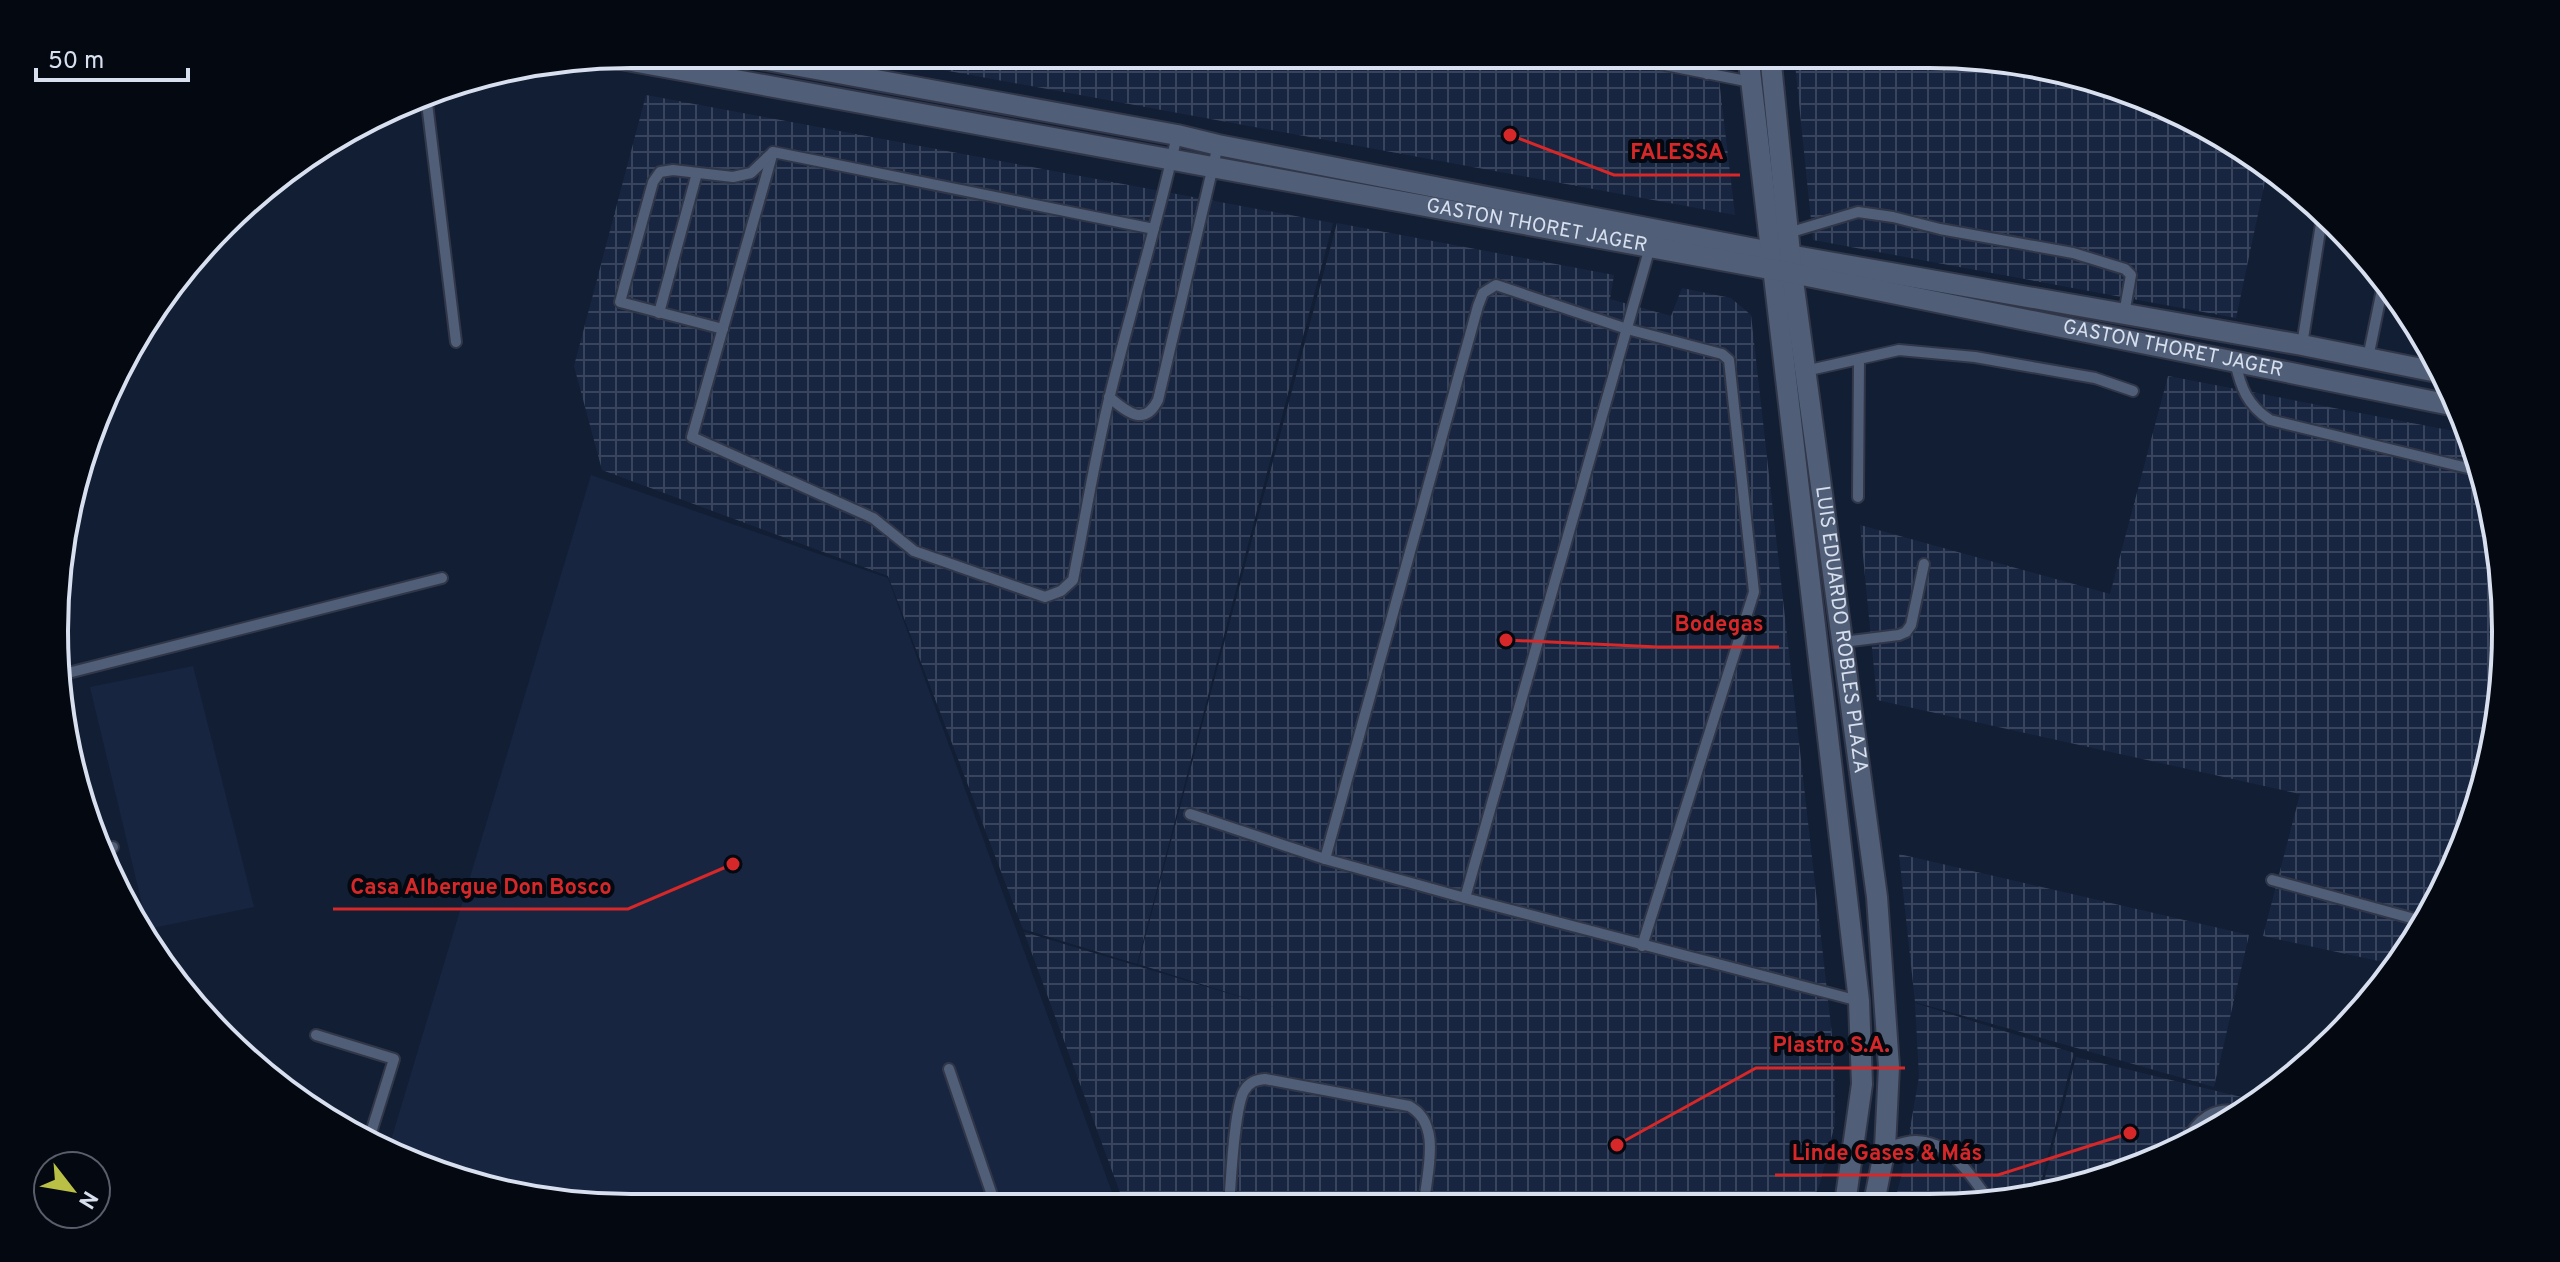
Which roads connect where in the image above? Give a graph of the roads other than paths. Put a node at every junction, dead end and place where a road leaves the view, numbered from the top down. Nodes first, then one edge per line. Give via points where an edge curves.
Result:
1 (670, 68) edge
2 (811, 68) edge
3 (1678, 68) edge
4 (1706, 68) edge
5 (1750, 68) edge
6 (1771, 68) edge
7 (1707, 74) junction
8 (1751, 82) junction
9 (427, 107) edge
10 (1177, 135) junction
11 (1218, 145) junction
12 (773, 152) junction
13 (1172, 160) junction
14 (1213, 168) junction
15 (697, 173) junction
16 (2320, 227) edge
17 (1154, 229) junction
18 (1788, 233) junction
19 (1650, 247) junction
20 (1781, 263) junction
21 (2381, 295) edge
22 (659, 313) junction
23 (2124, 314) junction
24 (723, 329) junction
25 (1627, 329) junction
26 (456, 342) dead end
27 (2302, 345) junction
28 (2368, 358) junction
29 (1859, 360) junction
30 (2235, 362) junction
31 (2428, 370) edge
32 (1805, 371) junction
33 (2133, 391) dead end
34 (1109, 397) junction
35 (2443, 404) edge
36 (2468, 468) edge
37 (1858, 497) dead end
38 (1924, 564) dead end
39 (442, 578) dead end
40 (1843, 642) junction
41 (70, 673) edge
42 (1190, 814) dead end
43 (1325, 859) junction
44 (2272, 880) dead end
45 (1465, 898) junction
46 (2413, 919) edge
47 (1642, 946) junction
48 (1859, 1001) junction
49 (316, 1035) dead end
50 (949, 1069) dead end
51 (2223, 1111) edge
52 (2192, 1129) edge
53 (372, 1131) edge
54 (1885, 1148) junction
55 (1982, 1191) edge
56 (992, 1194) edge
57 (1230, 1194) edge
58 (1425, 1194) edge
59 (1846, 1194) edge
60 (1876, 1194) edge

1 - 13 street, GASTON THORET JAGER
2 - 10 street, GASTON THORET JAGER
3 - 7 lane
4 - 7 lane
5 - 8 street, LUIS EDUARDO ROBLES PLAZA
6 - 18 street, LUIS EDUARDO ROBLES PLAZA
7 - 8 lane
8 - 20 street, LUIS EDUARDO ROBLES PLAZA
9 - 26 lane
10 - 11 street, GASTON THORET JAGER
10 - 13 lane
11 - 14 lane
11 - 20 street, GASTON THORET JAGER
12 - 15 lane via 751,173
12 - 17 lane
12 - 24 lane
13 - 14 street, GASTON THORET JAGER
13 - 17 lane
14 - 19 street, GASTON THORET JAGER
14 - 34 lane via 1158,400 1153,410 1134,415
15 - 22 lane
15 - 22 lane via 660,172 653,182 620,302
16 - 27 lane
17 - 34 lane
18 - 20 street, LUIS EDUARDO ROBLES PLAZA
18 - 23 lane via 1858,212 2073,253 2131,275
19 - 20 street, GASTON THORET JAGER
19 - 25 lane
20 - 23 street, GASTON THORET JAGER
20 - 30 street, GASTON THORET JAGER
20 - 32 street, LUIS EDUARDO ROBLES PLAZA
20 - 48 street, LUIS EDUARDO ROBLES PLAZA
21 - 28 lane
22 - 24 lane
23 - 27 street, GASTON THORET JAGER
24 - 34 lane via 692,437 873,518 914,551 1045,597 1073,580
25 - 43 lane via 1496,285 1483,293
25 - 45 lane
25 - 47 lane via 1729,360 1754,592
27 - 28 street, GASTON THORET JAGER
28 - 31 street, GASTON THORET JAGER
29 - 32 lane
29 - 33 lane via 1899,350 1975,357 2095,378
29 - 37 lane
30 - 35 street, GASTON THORET JAGER
30 - 36 lane via 2243,393 2270,420
32 - 40 street, LUIS EDUARDO ROBLES PLAZA
38 - 40 lane via 1906,632
39 - 41 lane
40 - 54 street, LUIS EDUARDO ROBLES PLAZA via 1877,897 1889,1067
42 - 43 lane
43 - 45 lane
44 - 46 lane
45 - 47 lane
47 - 48 lane
48 - 59 street, LUIS EDUARDO ROBLES PLAZA via 1862,1084
49 - 53 lane via 394,1059
50 - 56 lane
51 - 52 lane via 2211,1113
54 - 55 lane via 1914,1141 1936,1144 1952,1153
54 - 60 street, LUIS EDUARDO ROBLES PLAZA
57 - 58 lane via 1240,1102 1248,1085 1265,1079 1418,1110 1430,1139

